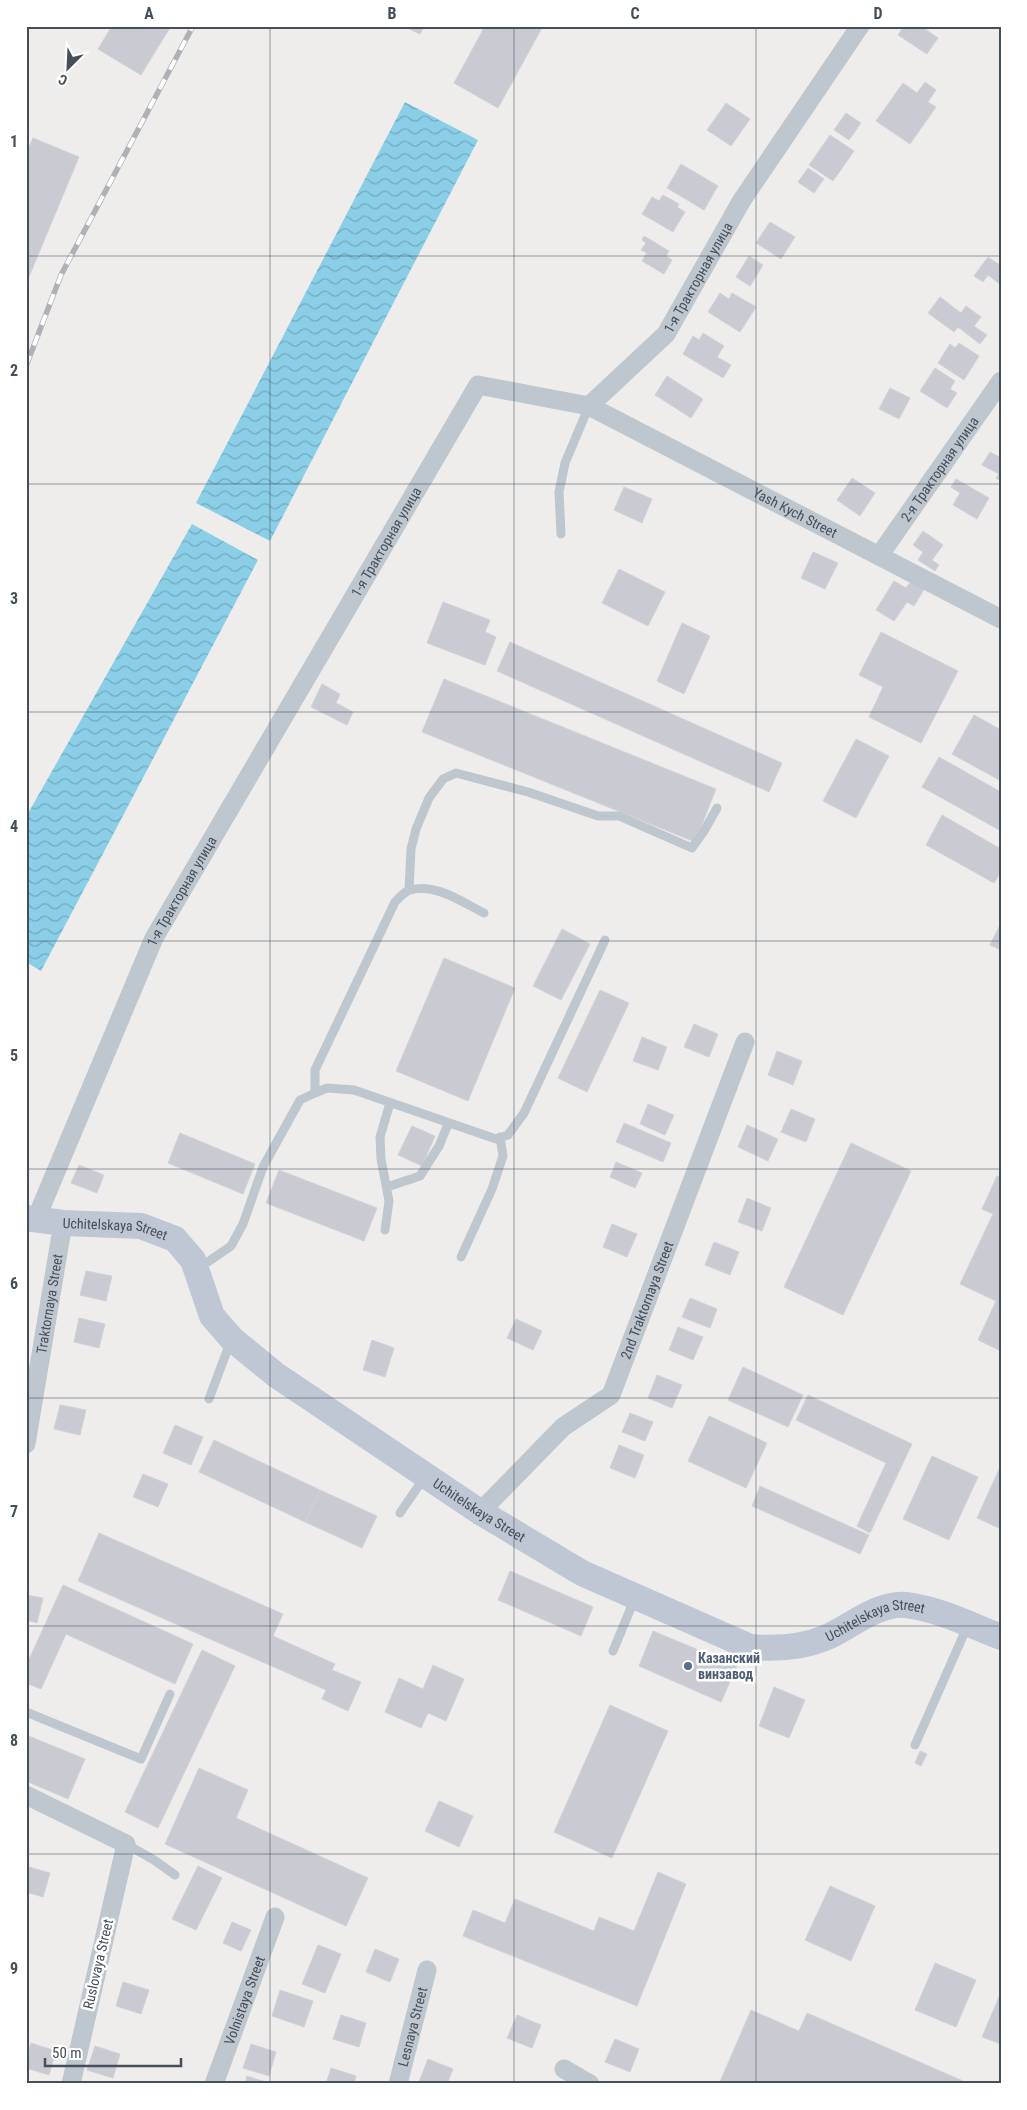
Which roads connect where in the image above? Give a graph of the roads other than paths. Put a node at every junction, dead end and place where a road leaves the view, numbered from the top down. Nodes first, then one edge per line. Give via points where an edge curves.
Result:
1 (860, 26) edge
2 (1001, 382) edge
3 (589, 406) junction
4 (560, 534) dead end
5 (879, 556) junction
6 (1001, 619) edge
7 (717, 808) dead end
8 (409, 890) junction
9 (484, 913) dead end
10 (605, 940) dead end
11 (745, 1042) dead end
12 (315, 1093) junction
13 (390, 1103) junction
14 (448, 1124) junction
15 (500, 1138) junction
16 (387, 1187) junction
17 (31, 1218) edge
18 (63, 1222) junction
19 (385, 1230) dead end
20 (461, 1257) dead end
21 (196, 1270) junction
22 (232, 1340) junction
23 (209, 1399) dead end
24 (26, 1444) edge
25 (426, 1476) junction
26 (480, 1512) junction
27 (400, 1513) dead end
28 (636, 1597) junction
29 (968, 1624) junction
30 (1001, 1637) edge
31 (613, 1651) dead end
32 (170, 1694) dead end
33 (26, 1712) edge
34 (915, 1745) dead end
35 (26, 1795) edge
36 (126, 1844) junction
37 (175, 1875) dead end
38 (276, 1917) dead end
39 (427, 1970) dead end
40 (564, 2069) dead end
41 (71, 2084) edge
42 (214, 2084) edge
43 (398, 2084) edge
44 (590, 2084) edge

1 - 3 street, 1-я Тракторная улица via 742,200 666,334
2 - 5 street, 2-я Тракторная улица
3 - 4 lane via 565,463 559,492
3 - 5 street, Yash Kych Street
3 - 17 street, 1-я Тракторная улица via 478,385 154,938
5 - 6 street, Yash Kych Street
7 - 8 lane via 692,848 619,816 598,816 528,792 456,773 442,779 429,798 416,830 411,850
8 - 9 lane via 447,893
8 - 12 lane via 395,902 316,1070
10 - 15 lane via 524,1113 508,1135
11 - 26 street, 2nd Traktornaya Street via 611,1394 563,1427
12 - 13 lane via 327,1088 354,1090
12 - 21 lane via 300,1100 295,1108 263,1167 243,1224 231,1246
13 - 14 lane
13 - 16 lane via 380,1137
14 - 15 lane
14 - 16 lane via 439,1146 420,1176
15 - 20 lane via 503,1156 495,1181
16 - 19 lane via 389,1201
17 - 18 street, Uchitelskaya Street
18 - 21 street, Uchitelskaya Street via 141,1226 175,1239 193,1260
18 - 24 street, Traktornaya Street
21 - 22 street, Uchitelskaya Street via 212,1316
22 - 23 lane
22 - 25 street, Uchitelskaya Street via 276,1375
25 - 26 street, Uchitelskaya Street
25 - 27 lane
26 - 28 street, Uchitelskaya Street via 582,1573
28 - 29 street, Uchitelskaya Street via 750,1647 779,1649 825,1638 874,1611 904,1605 938,1612
28 - 31 lane
29 - 30 street, Uchitelskaya Street
29 - 34 lane
32 - 33 lane via 141,1759
35 - 36 street
36 - 37 lane
36 - 41 street, Ruslovaya Street
38 - 42 street, Volnistaya Street
39 - 43 street, Lesnaya Street
40 - 44 street

